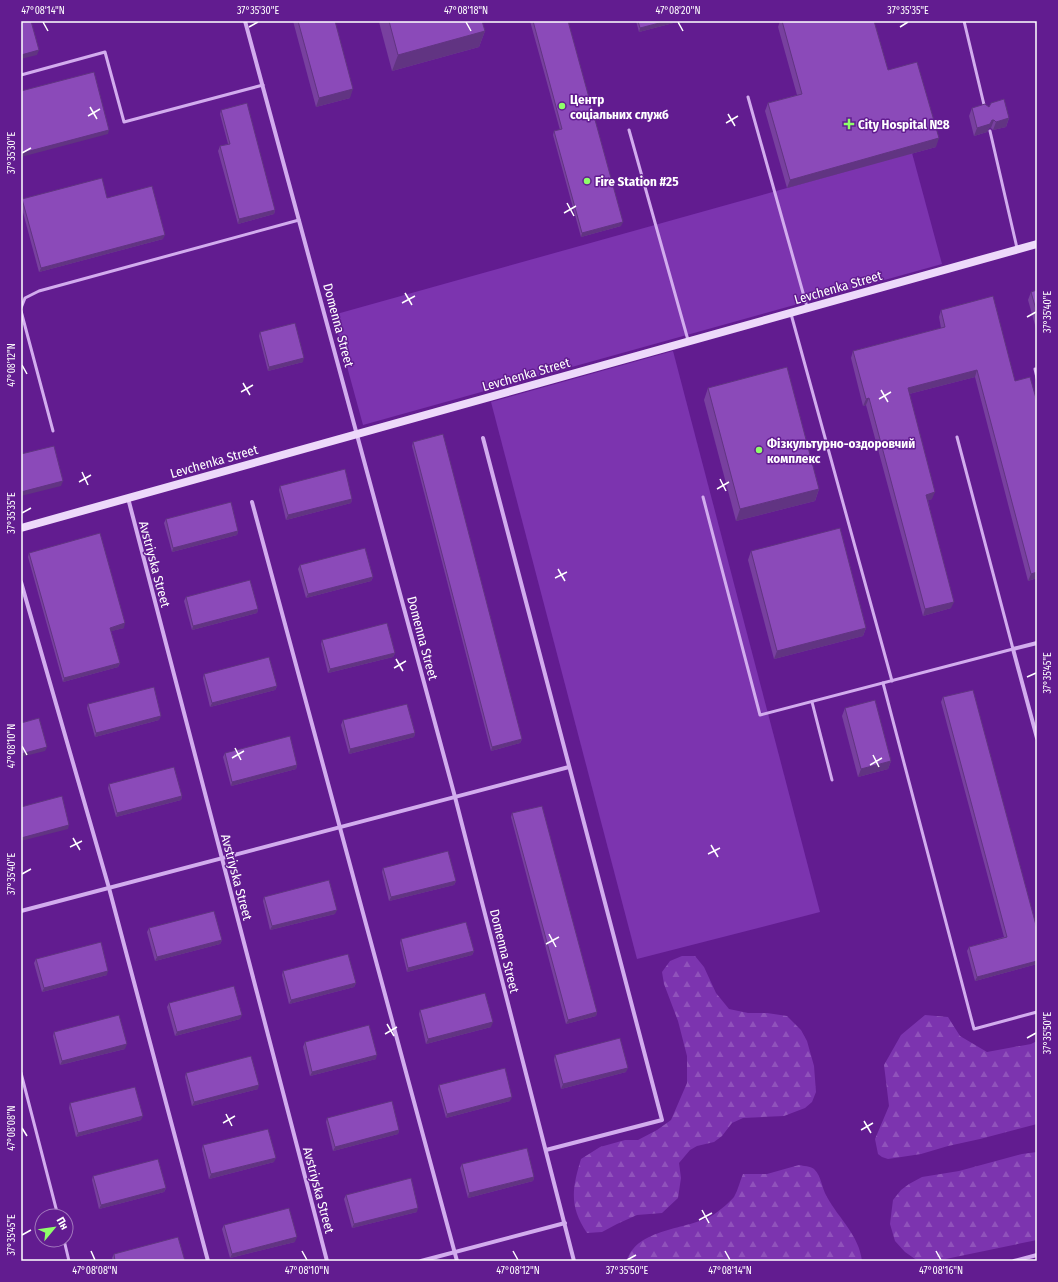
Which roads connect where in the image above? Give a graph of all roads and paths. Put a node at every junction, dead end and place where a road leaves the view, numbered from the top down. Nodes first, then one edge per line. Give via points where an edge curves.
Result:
1 (245, 21) edge
2 (964, 21) edge
3 (21, 75) edge
4 (263, 85) junction
5 (748, 97) dead end
6 (986, 112) edge
7 (629, 130) dead end
8 (990, 131) edge
9 (300, 220) junction
10 (1037, 244) edge
11 (1017, 250) junction
12 (808, 308) junction
13 (21, 310) edge
14 (791, 313) junction
15 (689, 341) junction
16 (1035, 369) dead end
17 (1037, 378) edge
18 (53, 431) dead end
19 (358, 434) junction
20 (957, 437) dead end
21 (483, 438) dead end
22 (703, 497) dead end
23 (128, 498) junction
24 (252, 502) dead end
25 (21, 528) edge
26 (21, 582) edge
27 (1037, 643) edge
28 (1012, 649) junction
29 (892, 681) junction
30 (883, 683) junction
31 (812, 702) junction
32 (1037, 738) edge
33 (569, 767) junction
34 (832, 780) dead end
35 (456, 797) junction
36 (340, 828) junction
37 (222, 858) junction
38 (109, 888) junction
39 (21, 911) edge
40 (1037, 1012) edge
41 (21, 1073) edge
42 (546, 1150) junction
43 (56, 1208) edge
44 (565, 1223) junction
45 (66, 1248) edge
46 (454, 1252) junction
47 (1037, 1255) edge
48 (69, 1261) edge
49 (208, 1261) edge
50 (327, 1261) edge
51 (421, 1261) edge
52 (457, 1261) edge
53 (574, 1261) edge
54 (1014, 1261) edge

1 - 4 street, Domenna Street
2 - 6 lane
3 - 4 lane via 105,52 124,122
4 - 9 street, Domenna Street
5 - 12 lane
7 - 15 lane
8 - 11 lane
9 - 13 lane via 39,291 25,298
9 - 19 street, Domenna Street
10 - 11 street, Levchenka Street
11 - 12 street, Levchenka Street
12 - 14 street, Levchenka Street
13 - 18 lane
14 - 15 street, Levchenka Street
14 - 29 lane
15 - 19 street, Levchenka Street
16 - 17 lane
19 - 23 street, Levchenka Street
19 - 35 street, Domenna Street
20 - 28 lane
21 - 33 street
22 - 31 lane via 760,716
23 - 25 street, Levchenka Street
23 - 37 street, Avstriyska Street
24 - 36 street
26 - 38 street
27 - 28 street
28 - 29 lane
28 - 32 street
29 - 30 lane
30 - 31 lane
30 - 40 lane via 974,1029
31 - 34 lane
33 - 35 street
33 - 42 street via 662,1120
35 - 36 street
35 - 42 street, Domenna Street
36 - 37 street
36 - 46 street
37 - 38 street
37 - 50 street, Avstriyska Street
38 - 39 street
38 - 49 street
41 - 43 lane
42 - 44 street, Domenna Street
44 - 46 street
44 - 53 street, Domenna Street
45 - 48 lane
46 - 51 street
46 - 52 street
47 - 54 street

